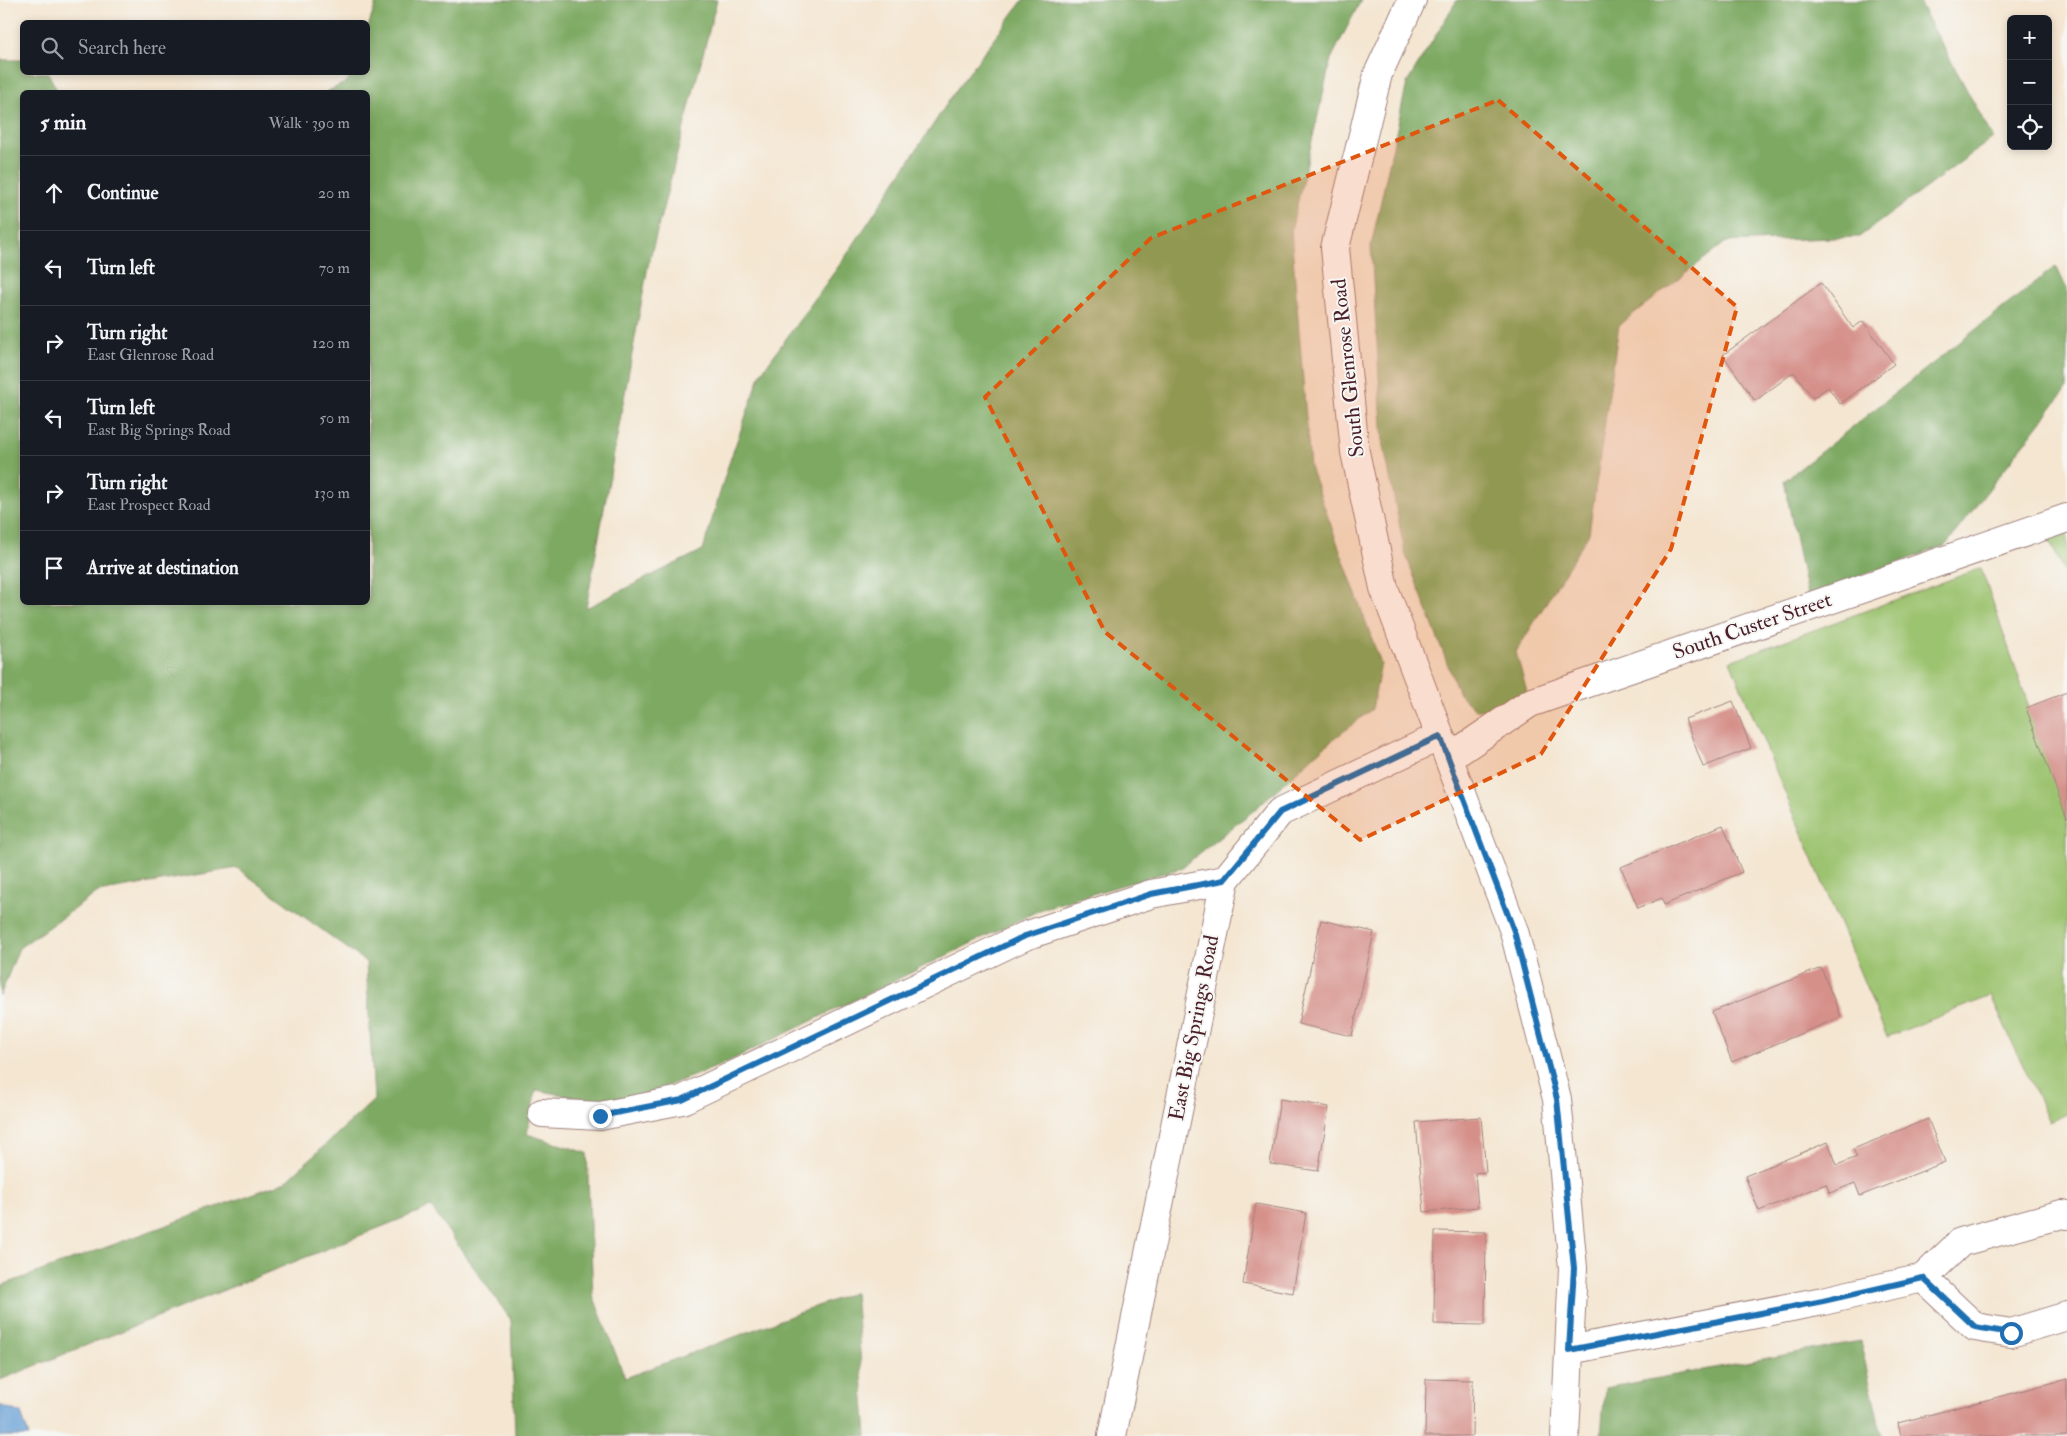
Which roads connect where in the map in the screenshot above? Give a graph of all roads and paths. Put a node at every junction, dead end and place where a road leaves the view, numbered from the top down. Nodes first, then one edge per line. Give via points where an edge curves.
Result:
1 (1412, 0) edge
2 (2067, 518) edge
3 (1444, 747) junction
4 (1224, 880) junction
5 (542, 1113) dead end
6 (2067, 1215) edge
7 (1923, 1278) junction
8 (2067, 1316) edge
9 (1569, 1350) junction
10 (1112, 1436) edge
11 (1565, 1436) edge

1 - 3 street, South Glenrose Road via 1378,74 1335,248 1355,452 1384,588
2 - 3 street, South Custer Street via 1530,703
3 - 4 street, East Big Springs Road via 1280,812
3 - 9 street, South Glenrose Road via 1514,931 1557,1099 1574,1268
4 - 5 street via 1151,894 1025,936 682,1100 600,1116
4 - 10 street, East Big Springs Road
6 - 7 street via 1961,1242
7 - 8 street via 1975,1327 2011,1333
7 - 9 street via 1823,1301
9 - 11 street, South Glenrose Road

